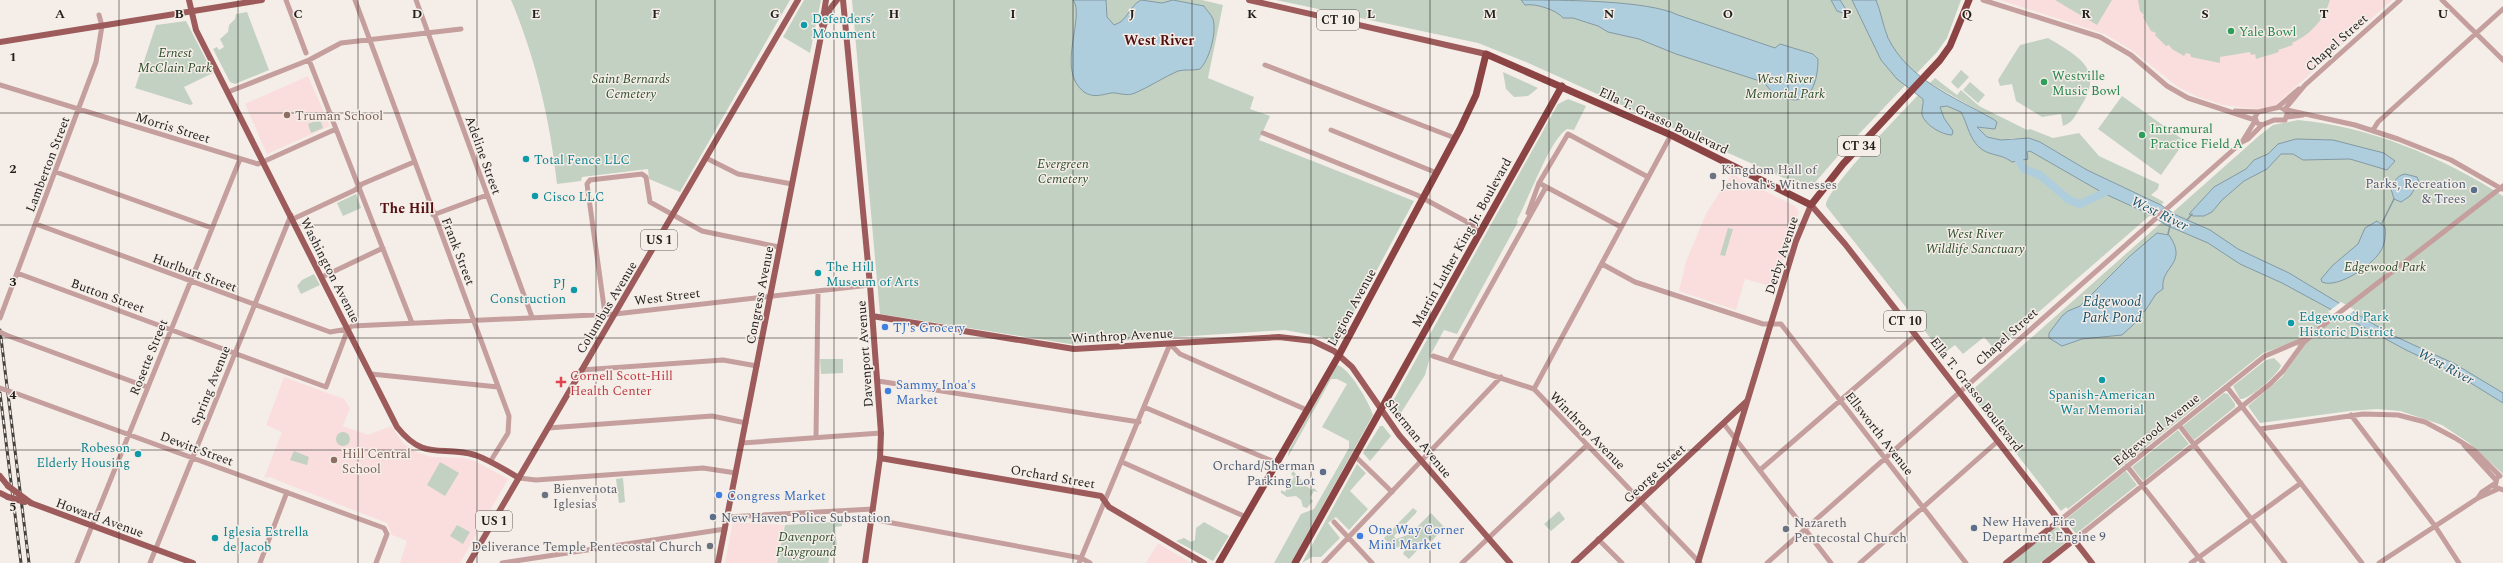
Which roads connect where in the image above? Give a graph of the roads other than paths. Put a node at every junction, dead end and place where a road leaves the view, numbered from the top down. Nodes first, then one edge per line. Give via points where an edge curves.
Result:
1 (188, 0) edge
2 (262, 0) edge
3 (286, 0) edge
4 (355, 0) edge
5 (416, 0) edge
6 (798, 0) edge
7 (826, 0) edge
8 (837, 0) edge
9 (843, 0) edge
10 (1249, 0) edge
11 (1969, 0) edge
12 (1983, 0) edge
13 (2400, 0) edge
14 (2442, 0) edge
15 (2503, 9) edge
16 (190, 10) junction
17 (99, 15) dead end
18 (102, 26) junction
19 (461, 29) dead end
20 (822, 31) junction
21 (428, 33) junction
22 (2477, 33) junction
23 (370, 41) junction
24 (0, 42) edge
25 (306, 53) dead end
26 (1486, 54) junction
27 (309, 60) junction
28 (2503, 60) edge
29 (1265, 65) dead end
30 (0, 85) edge
31 (2305, 85) junction
32 (1562, 86) junction
33 (228, 92) junction
34 (2277, 108) junction
35 (79, 109) junction
36 (2286, 109) junction
37 (2232, 112) junction
38 (2258, 112) junction
39 (2312, 114) junction
40 (2287, 117) junction
41 (2255, 120) junction
42 (2262, 125) junction
43 (336, 129) junction
44 (1331, 130) dead end
45 (2373, 130) junction
46 (1263, 133) dead end
47 (1671, 135) junction
48 (1455, 138) junction
49 (2242, 142) junction
50 (706, 158) junction
51 (240, 159) junction
52 (263, 162) junction
53 (414, 162) junction
54 (56, 172) junction
55 (1437, 173) junction
56 (1648, 176) junction
57 (1539, 183) junction
58 (792, 184) junction
59 (358, 187) junction
60 (1546, 187) junction
61 (2502, 188) edge
62 (487, 195) junction
63 (1423, 198) junction
64 (1811, 205) junction
65 (433, 215) junction
66 (673, 215) junction
67 (292, 217) junction
68 (36, 224) junction
69 (1524, 224) junction
70 (1621, 227) junction
71 (212, 228) junction
72 (1482, 230) junction
73 (780, 247) junction
74 (383, 248) junction
75 (1602, 264) junction
76 (17, 273) junction
77 (322, 277) junction
78 (190, 282) junction
79 (870, 285) junction
80 (818, 291) junction
81 (770, 296) junction
82 (254, 306) junction
83 (605, 314) junction
84 (615, 314) junction
85 (872, 316) junction
86 (532, 317) junction
87 (0, 318) edge
88 (473, 320) junction
89 (412, 323) junction
90 (2326, 323) junction
91 (1772, 324) junction
92 (348, 329) junction
93 (171, 330) junction
94 (3, 333) edge
95 (1916, 335) junction
96 (1279, 337) joint
97 (1170, 344) junction
98 (234, 354) junction
99 (1339, 355) junction
100 (1433, 356) dead end
101 (1449, 361) junction
102 (757, 366) junction
103 (582, 370) junction
104 (371, 374) junction
105 (1501, 377) junction
106 (878, 381) junction
107 (147, 387) junction
108 (498, 387) junction
109 (2227, 387) junction
110 (0, 388) edge
111 (1534, 388) junction
112 (1960, 392) junction
113 (1749, 400) junction
114 (1840, 400) junction
115 (2242, 406) junction
116 (1144, 407) junction
117 (1307, 410) junction
118 (1381, 410) junction
119 (2351, 415) junction
120 (1138, 422) junction
121 (746, 423) junction
122 (1724, 424) junction
123 (2178, 425) junction
124 (548, 428) junction
125 (2260, 429) junction
126 (881, 433) junction
127 (129, 434) junction
128 (816, 437) junction
129 (1737, 440) junction
130 (1998, 442) junction
131 (742, 443) junction
132 (2464, 444) junction
133 (1587, 445) junction
134 (2194, 445) junction
135 (1355, 456) junction
136 (193, 458) junction
137 (880, 458) junction
138 (1885, 458) junction
139 (1422, 461) junction
140 (490, 462) junction
141 (1122, 462) junction
142 (1277, 463) junction
143 (2127, 466) junction
144 (1760, 470) junction
145 (736, 473) junction
146 (0, 476) edge
147 (2502, 476) edge
148 (519, 478) junction
149 (2495, 482) junction
150 (2301, 483) junction
151 (2142, 486) junction
152 (2502, 490) edge
153 (287, 492) junction
154 (1392, 492) junction
155 (0, 494) edge
156 (2478, 498) junction
157 (1640, 500) junction
158 (1105, 502) junction
159 (31, 504) junction
160 (1924, 507) junction
161 (873, 510) junction
162 (727, 517) junction
163 (1246, 517) junction
164 (871, 519) junction
165 (2251, 519) junction
166 (2059, 520) junction
167 (1334, 522) dead end
168 (92, 526) junction
169 (2435, 526) junction
170 (724, 529) junction
171 (1805, 529) junction
172 (1349, 538) junction
173 (1489, 538) junction
174 (1598, 539) junction
175 (2074, 540) junction
176 (155, 549) junction
177 (2198, 558) junction
178 (1080, 560) edge
179 (1699, 562) edge
180 (76, 563) edge
181 (150, 563) edge
182 (193, 563) edge
183 (260, 563) edge
184 (376, 563) edge
185 (469, 563) edge
186 (502, 563) edge
187 (718, 563) edge
188 (865, 563) edge
189 (1090, 563) edge
190 (1204, 563) edge
191 (1219, 563) edge
192 (1295, 563) edge
193 (1324, 563) edge
194 (1372, 563) edge
195 (1462, 563) edge
196 (1510, 563) edge
197 (1574, 563) edge
198 (1622, 563) edge
199 (1767, 563) edge
200 (1831, 563) edge
201 (1860, 563) edge
202 (1966, 563) edge
203 (2006, 563) edge
204 (2045, 563) edge
205 (2092, 563) edge
206 (2191, 563) edge
207 (2203, 563) edge
208 (2285, 563) edge
209 (2362, 563) edge
210 (2379, 563) edge
211 (2460, 563) edge

1 - 16 main road, Washington Avenue
2 - 16 main road
3 - 25 street
4 - 23 street, Frank Street
5 - 21 street, Adeline Street
6 - 50 main road, Columbus Avenue / US 1
7 - 20 main road, Congress Avenue
8 - 20 main road, Congress Avenue via 830,8
9 - 79 main road, Davenport Avenue
10 - 26 main road, Ella T. Grasso Boulevard / CT 10
11 - 64 highway, Derby Avenue / CT 34 via 1950,46 1843,164
12 - 37 street via 2100,37 2131,56 2180,94 2198,103
13 - 31 street, Chapel Street
14 - 22 street
15 - 22 street
16 - 18 main road
16 - 33 main road, Washington Avenue via 196,30
17 - 18 street, Lamberton Street
18 - 24 main road
18 - 35 street, Lamberton Street via 96,62
19 - 21 street
20 - 58 main road, Congress Avenue
21 - 23 street
21 - 62 street, Adeline Street
22 - 28 street
22 - 45 street via 2378,122
23 - 27 street via 341,43
23 - 53 street, Frank Street
26 - 32 highway, Ella T. Grasso Boulevard / CT 10
26 - 48 highway, Legion Avenue via 1476,95
27 - 33 street
27 - 43 street
29 - 48 street
30 - 35 street, Morris Street
31 - 34 street, Chapel Street
31 - 36 street, Chapel Street
32 - 47 highway, Ella T. Grasso Boulevard / CT 10
32 - 72 highway, Martin Luther King Jr. Boulevard
33 - 52 main road, Washington Avenue
34 - 36 street
34 - 38 street
35 - 51 street, Morris Street
35 - 54 street, Lamberton Street
36 - 39 street
36 - 40 street
37 - 38 street
37 - 41 street
38 - 41 street, Chapel Street
39 - 40 street
39 - 45 street
40 - 42 street
41 - 42 street
41 - 49 street, Chapel Street
42 - 49 street, Chapel Street
43 - 52 street
43 - 59 street
44 - 55 street
45 - 61 street via 2445,158
46 - 63 street
47 - 56 street
47 - 64 highway, Ella T. Grasso Boulevard / CT 10
48 - 55 highway, Legion Avenue
49 - 112 street, Chapel Street
50 - 58 street via 738,174
50 - 66 main road, Columbus Avenue / US 1
51 - 52 street, Morris Street via 258,164
51 - 71 street, Rosette Street
52 - 67 main road, Washington Avenue
53 - 59 street
53 - 65 street, Frank Street
54 - 68 street, Lamberton Street
54 - 71 street
55 - 63 highway, Legion Avenue
56 - 57 street via 1568,134
56 - 70 street
57 - 60 street
57 - 69 street
58 - 73 main road, Congress Avenue
59 - 67 street
59 - 74 street
60 - 69 street
60 - 70 street
61 - 90 street, Edgewood Avenue
62 - 65 street
62 - 86 street, Adeline Street
63 - 72 street
63 - 99 highway, Legion Avenue
64 - 91 main road, Derby Avenue via 1796,241
64 - 95 main road, Ella T. Grasso Boulevard / CT 10
65 - 88 street, Frank Street
66 - 73 street via 702,231
66 - 83 street via 650,202 646,177 642,174 588,182
66 - 84 main road, Columbus Avenue / US 1
67 - 77 main road, Washington Avenue
67 - 82 street, Spring Avenue
68 - 76 street, Lamberton Street
68 - 78 street, Hurlburt Street
69 - 101 street
70 - 75 street
71 - 78 street, Rosette Street
72 - 118 highway, Martin Luther King Jr. Boulevard
73 - 81 main road, Congress Avenue
74 - 77 street
74 - 89 street
75 - 91 street via 1635,282 1763,324
75 - 111 street
76 - 87 street, Lamberton Street
76 - 93 street, Button Street
77 - 92 main road, Washington Avenue
78 - 82 street, Hurlburt Street
78 - 93 street, Rosette Street
79 - 80 street, West Street
79 - 85 main road, Davenport Avenue
80 - 81 street, West Street
80 - 128 street
81 - 84 street, West Street
81 - 102 main road, Congress Avenue
82 - 92 street, Hurlburt Street via 330,332
82 - 98 street, Spring Avenue
83 - 84 street, West Street
83 - 86 street, West Street
84 - 103 main road, Columbus Avenue / US 1
85 - 97 main road, Winthrop Avenue via 1074,349
85 - 106 main road, Davenport Avenue
86 - 88 street, West Street
88 - 89 street, West Street
88 - 108 street, Frank Street
89 - 92 street, West Street via 352,326
90 - 109 street, Edgewood Avenue via 2298,343 2265,356
90 - 115 street, Edgewood Avenue via 2304,342 2279,376
91 - 113 main road, Derby Avenue
91 - 114 street, Ellsworth Avenue via 1781,324
92 - 98 street, Button Street via 326,387
92 - 104 main road, Washington Avenue
93 - 98 street, Button Street
93 - 107 street, Rosette Street
94 - 107 street
95 - 112 main road, Ella T. Grasso Boulevard / CT 10
95 - 114 street
96 - 97 main road, Winthrop Avenue
96 - 99 main road, Sherman Avenue via 1313,341
97 - 116 street
97 - 117 street via 1180,354
98 - 136 street, Spring Avenue
99 - 117 highway, Legion Avenue
99 - 118 main road, Sherman Avenue via 1352,367
100 - 101 street, Winthrop Avenue
101 - 105 street, Winthrop Avenue
102 - 103 street via 723,360
102 - 121 main road, Congress Avenue
103 - 124 main road, Columbus Avenue / US 1
104 - 108 street
104 - 140 main road, Washington Avenue via 397,427 413,443 431,451 468,454
105 - 111 street, Winthrop Avenue
105 - 139 street
106 - 120 street
106 - 126 main road, Davenport Avenue
107 - 127 street, Rosette Street
108 - 140 street, Frank Street via 509,416 509,428
109 - 115 street
109 - 123 street, Edgewood Avenue
110 - 127 street, Dewitt Street, bridge
111 - 133 street, Winthrop Avenue
112 - 130 main road, Ella T. Grasso Boulevard / CT 10
112 - 138 street, Chapel Street
113 - 122 main road, George Street
113 - 129 main road, Derby Avenue
114 - 138 street, Ellsworth Avenue
114 - 144 street
115 - 125 street
115 - 134 street, Edgewood Avenue
116 - 120 street
116 - 142 street
117 - 142 highway, Legion Avenue
118 - 135 highway, Martin Luther King Jr. Boulevard
118 - 139 main road, Sherman Avenue
119 - 125 street
119 - 132 street via 2375,413 2411,418 2440,429
119 - 169 street
120 - 141 street
121 - 124 street via 712,416
121 - 131 main road, Congress Avenue
122 - 129 street
122 - 157 main road, George Street
123 - 134 street
123 - 143 street, Edgewood Avenue
124 - 148 main road, Columbus Avenue / US 1
125 - 150 street
126 - 128 street
126 - 137 main road, Davenport Avenue
127 - 136 street, Dewitt Street
127 - 168 street, Rosette Street
128 - 131 street
129 - 144 street
129 - 179 main road, Derby Avenue
130 - 160 street
130 - 166 main road, Ella T. Grasso Boulevard / CT 10
131 - 145 main road, Congress Avenue
132 - 147 street
132 - 149 street
133 - 157 street, Winthrop Avenue
133 - 173 street
134 - 151 street, Edgewood Avenue
134 - 165 street
135 - 154 street
135 - 192 highway, Martin Luther King Jr. Boulevard
136 - 153 street, Dewitt Street
136 - 176 street, Spring Avenue
137 - 158 main road, Orchard Street via 1101,496
137 - 161 main road, Davenport Avenue
138 - 160 street, Ellsworth Avenue
138 - 171 street, Chapel Street
139 - 154 street
139 - 173 main road, Sherman Avenue
140 - 148 main road, Washington Avenue
141 - 158 street
141 - 163 street
142 - 163 highway, Legion Avenue
143 - 151 street
143 - 166 street, Edgewood Avenue
144 - 171 street
145 - 148 street via 703,468 536,480
145 - 162 main road, Congress Avenue
146 - 159 main road, bridge via 8,486
147 - 149 street
148 - 185 main road, Columbus Avenue / US 1
149 - 152 street
149 - 156 street
150 - 165 street
150 - 209 street
151 - 175 street, Edgewood Avenue
151 - 177 street
152 - 156 street
153 - 183 street
153 - 184 street, Dewitt Street via 386,529 387,534
154 - 172 street
155 - 159 main road, Howard Avenue, bridge
156 - 169 street
157 - 174 main road, George Street
157 - 179 street, Winthrop Avenue
158 - 178 street
158 - 190 main road, Orchard Street via 1109,507
159 - 168 main road, Howard Avenue
160 - 201 street
160 - 202 street, Ellsworth Avenue
161 - 162 street
161 - 164 main road, Davenport Avenue
162 - 170 main road, Congress Avenue
163 - 191 highway, Legion Avenue
164 - 178 street
164 - 188 main road, Davenport Avenue
165 - 177 street
165 - 208 street
166 - 175 main road, Ella T. Grasso Boulevard / CT 10
166 - 203 main road, Edgewood Avenue
167 - 172 street
168 - 176 main road, Howard Avenue
168 - 180 street, Rosette Street
169 - 210 street
169 - 211 street
170 - 186 street
170 - 187 main road, Congress Avenue
171 - 199 street, Chapel Street
171 - 200 street
172 - 193 street
172 - 194 street
173 - 195 street
173 - 196 main road, Sherman Avenue
174 - 197 main road, George Street
174 - 198 street
175 - 204 main road, Edgewood Avenue
175 - 205 main road, Ella T. Grasso Boulevard / CT 10
176 - 181 street, Spring Avenue
176 - 182 main road, Howard Avenue
177 - 206 street
177 - 207 street
178 - 189 street

